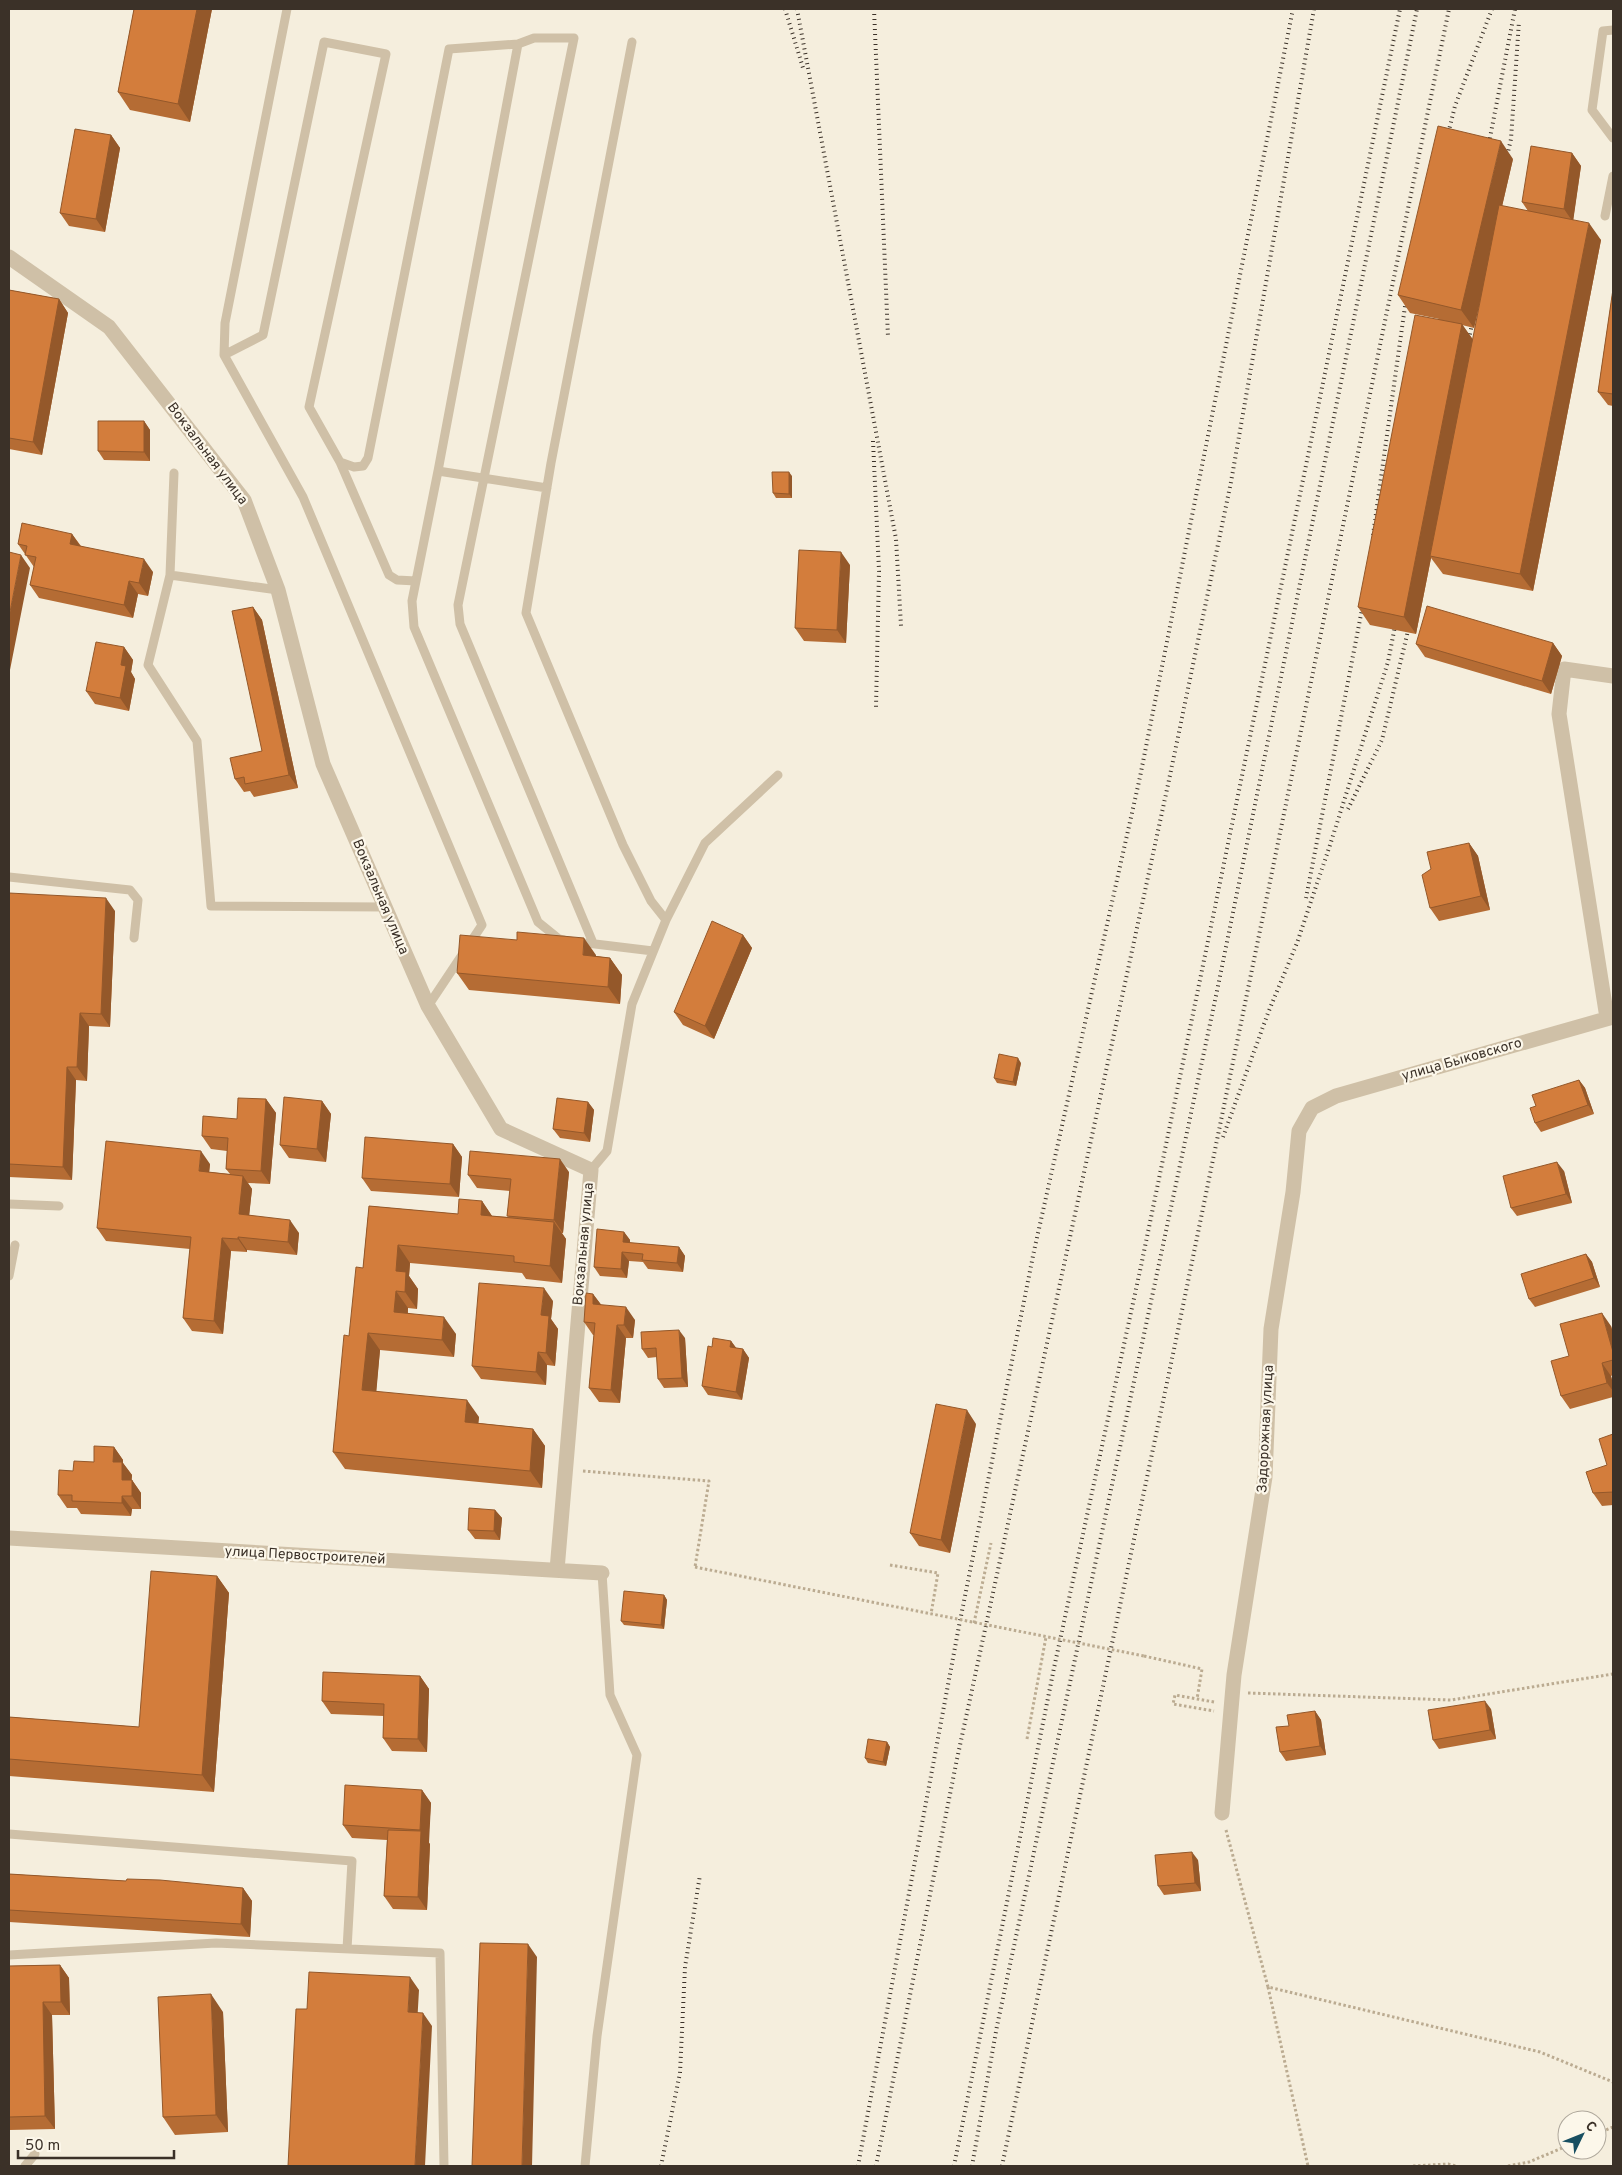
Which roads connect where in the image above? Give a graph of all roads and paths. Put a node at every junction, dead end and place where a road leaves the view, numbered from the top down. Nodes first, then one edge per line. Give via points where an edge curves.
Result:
1 (287, 9) edge
2 (1613, 30) edge
3 (632, 42) dead end
4 (518, 44) junction
5 (1613, 138) edge
6 (1613, 176) edge
7 (1606, 216) dead end
8 (9, 257) edge
9 (224, 355) junction
10 (340, 462) junction
11 (438, 471) junction
12 (174, 473) dead end
13 (482, 478) junction
14 (547, 488) junction
15 (170, 576) junction
16 (416, 581) junction
17 (278, 590) junction
18 (1613, 676) edge
19 (778, 775) dead end
20 (9, 877) edge
21 (385, 907) junction
22 (666, 920) junction
23 (134, 938) dead end
24 (593, 943) junction
25 (653, 951) junction
26 (428, 1006) junction
27 (1610, 1018) edge
28 (1312, 1108) joint
29 (591, 1170) junction
30 (9, 1204) edge
31 (59, 1206) dead end
32 (16, 1245) dead end
33 (9, 1276) edge
34 (565, 1469) junction
35 (9, 1538) edge
36 (990, 1543) dead end
37 (890, 1565) dead end
38 (557, 1570) junction
39 (602, 1573) joint
40 (931, 1614) junction
41 (974, 1623) junction
42 (1046, 1637) junction
43 (1613, 1674) edge
44 (1233, 1693) junction
45 (1197, 1699) junction
46 (1215, 1702) dead end
47 (1231, 1714) junction
48 (1027, 1739) dead end
49 (1222, 1813) joint
50 (9, 1834) edge
51 (347, 1949) junction
52 (9, 1955) edge
53 (1268, 1987) junction
54 (1613, 2082) edge
55 (1557, 2150) edge
56 (35, 2154) dead end
57 (25, 2166) edge
58 (444, 2166) edge
59 (585, 2166) edge
60 (1308, 2166) edge
61 (1413, 2166) edge
62 (1456, 2166) edge
63 (1508, 2166) edge

1 - 9 lane via 225,323
2 - 5 lane via 1603,32 1592,110
3 - 14 lane
4 - 10 lane via 449,50 368,458 362,466
4 - 11 lane
4 - 13 lane via 534,38 574,38
6 - 7 lane
8 - 17 street, Вокзальная улица via 109,327 244,500
9 - 10 lane via 263,335 324,42 386,54 309,407
9 - 26 lane via 303,497 482,925
10 - 16 lane via 390,575 397,580
11 - 13 lane
11 - 16 lane
12 - 15 lane
13 - 14 lane
13 - 24 lane via 458,605 460,624
14 - 22 lane via 526,613 623,846 651,901
15 - 17 lane
15 - 21 lane via 148,664 197,741 211,906
16 - 24 lane via 412,601 414,627 538,922 559,939
17 - 21 street, Вокзальная улица via 323,764
18 - 27 street via 1564,669 1559,714
19 - 22 lane via 704,843
20 - 23 lane via 130,890 138,900
21 - 26 street, Вокзальная улица
22 - 25 lane
24 - 25 lane
25 - 29 lane via 632,1004 607,1151
26 - 29 street, Вокзальная улица via 501,1129
27 - 28 street, улица Быковского via 1336,1096
28 - 44 street, Задорожная улица via 1299,1131 1293,1192 1271,1329 1265,1477
29 - 34 street, Вокзальная улица
30 - 31 lane
32 - 33 lane
34 - 38 street, Вокзальная улица
34 - 40 path, bridge via 709,1481 696,1567
35 - 38 street, улица Первостроителей
36 - 41 path
37 - 40 path via 938,1573
38 - 39 street, улица Первостроителей
39 - 59 lane via 610,1695 637,1755 597,2036
40 - 41 path, bridge
41 - 42 path, bridge
42 - 45 path, bridge via 1202,1669
42 - 48 path
43 - 44 path via 1451,1700
44 - 47 street, Задорожная улица
45 - 46 path
45 - 47 path via 1175,1695 1173,1704
47 - 49 street, Задорожная улица
49 - 53 path
50 - 51 lane via 352,1861
51 - 52 lane via 216,1943
51 - 58 lane via 440,1953
53 - 54 path via 1540,2052
53 - 60 path
55 - 63 path via 1529,2162
56 - 57 lane
61 - 62 path

